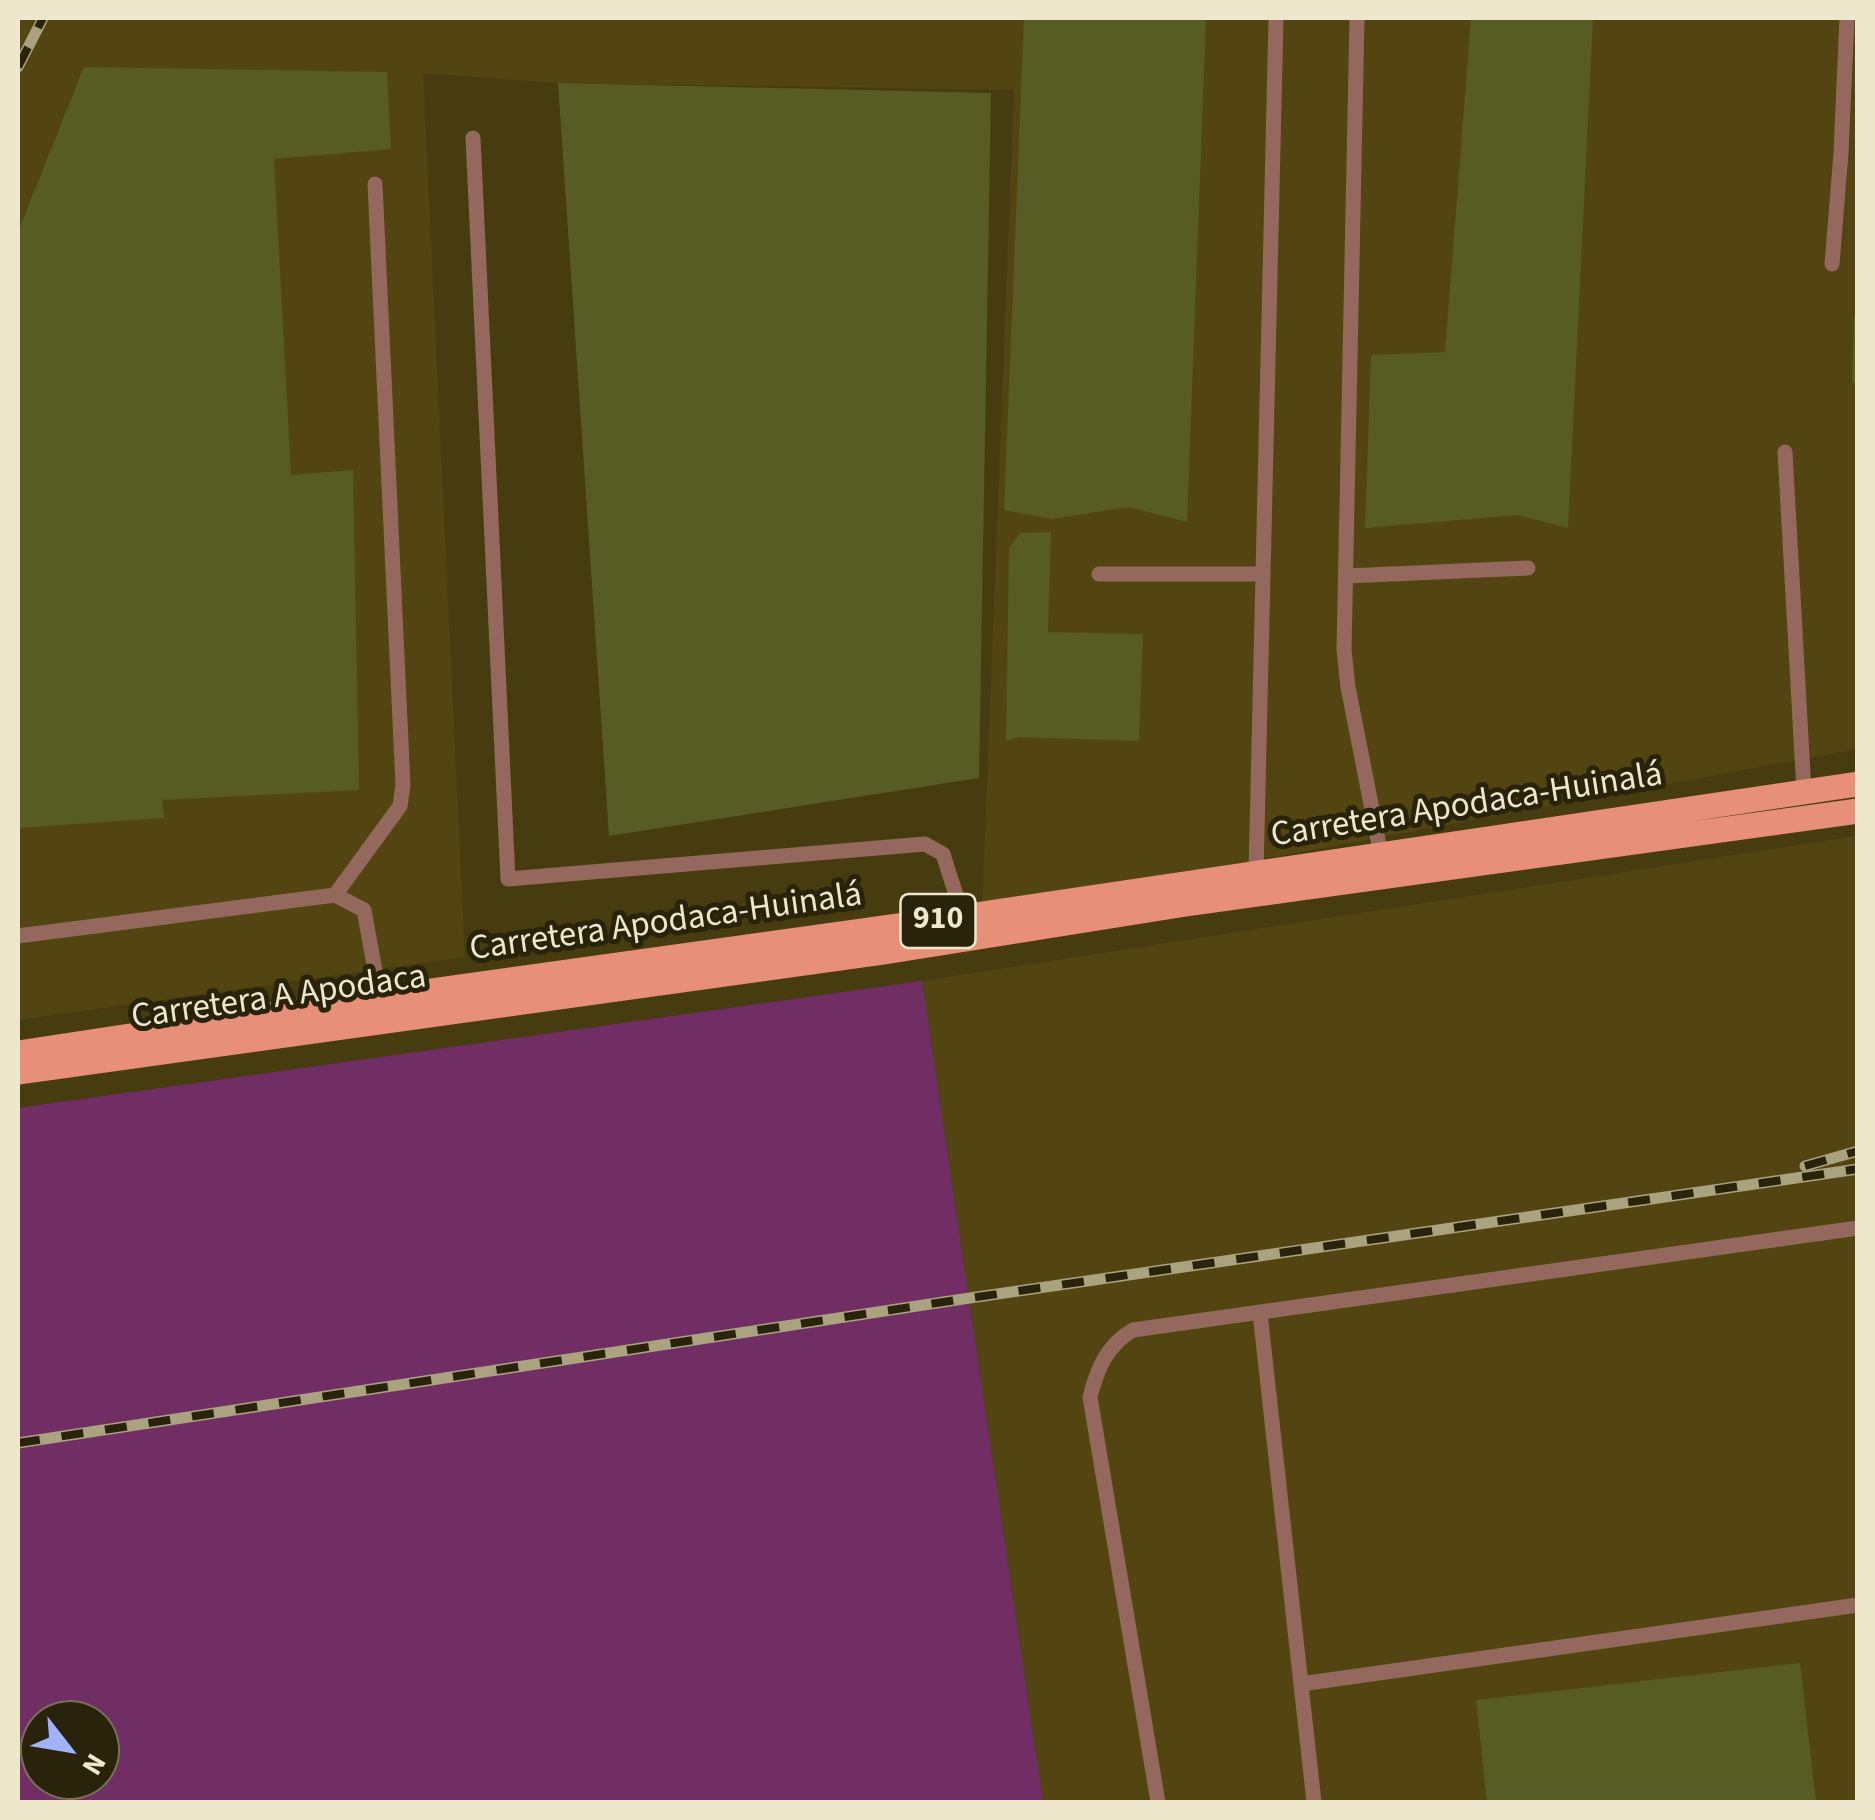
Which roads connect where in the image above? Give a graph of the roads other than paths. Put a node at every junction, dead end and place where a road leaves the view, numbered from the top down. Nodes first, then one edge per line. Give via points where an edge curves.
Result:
1 (1276, 18) edge
2 (1357, 18) edge
3 (1847, 18) edge
4 (473, 138) dead end
5 (374, 184) dead end
6 (1832, 264) dead end
7 (1784, 452) dead end
8 (1528, 568) dead end
9 (1099, 574) dead end
10 (1262, 574) junction
11 (1346, 576) junction
12 (1858, 784) edge
13 (1804, 792) junction
14 (1858, 811) edge
15 (1382, 855) junction
16 (1256, 874) junction
17 (334, 895) junction
18 (963, 917) junction
19 (18, 936) edge
20 (380, 998) junction
21 (18, 1052) edge
22 (18, 1072) edge
23 (1858, 1228) edge
24 (1260, 1312) junction
25 (1858, 1605) edge
26 (1301, 1684) junction
27 (1158, 1802) edge
28 (1314, 1802) edge

1 - 10 lane
2 - 11 lane
3 - 6 lane
4 - 18 lane via 508,879 925,844 943,854
5 - 17 lane via 403,785 400,806
7 - 13 lane
8 - 11 lane
9 - 10 lane
10 - 16 lane
11 - 15 lane via 1348,687
12 - 13 main road, Carretera Apodaca-Huinalá / 910
13 - 15 main road, Carretera Apodaca-Huinalá / 910
14 - 22 main road, Carretera A Apodaca / 910
15 - 16 main road, Carretera Apodaca-Huinalá / 910
16 - 18 main road, Carretera Apodaca-Huinalá / 910
17 - 19 lane
17 - 20 lane via 364,910
18 - 20 main road, Carretera Apodaca-Huinalá / 910
20 - 21 main road, Carretera Apodaca-Huinalá / 910
23 - 24 lane
24 - 26 lane
24 - 27 lane via 1133,1330 1106,1354 1090,1396
25 - 26 lane
26 - 28 lane

